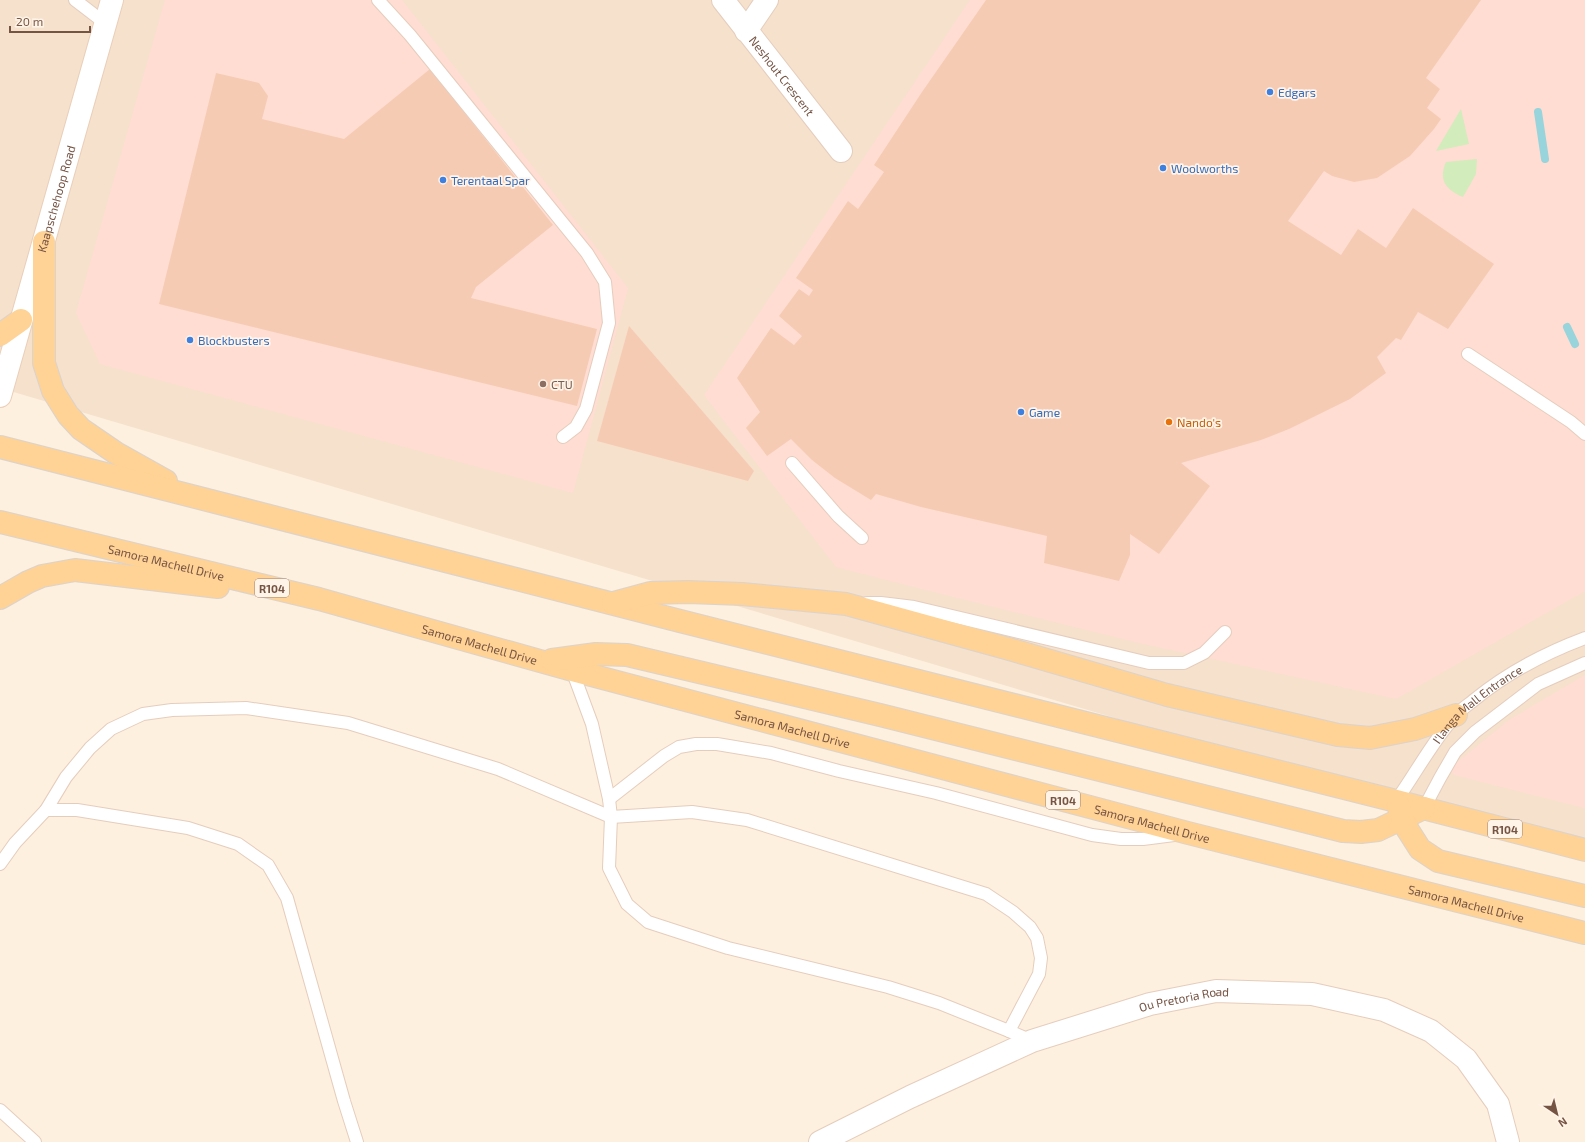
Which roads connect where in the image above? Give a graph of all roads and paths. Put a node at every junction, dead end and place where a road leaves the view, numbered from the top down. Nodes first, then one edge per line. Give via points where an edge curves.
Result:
1 (75, 0) edge
2 (112, 0) edge
3 (378, 0) edge
4 (723, 0) edge
5 (767, 0) edge
6 (106, 23) junction
7 (746, 31) junction
8 (841, 151) dead end
9 (44, 242) junction
10 (21, 320) junction
11 (0, 335) edge
12 (1468, 354) dead end
13 (0, 396) edge
14 (1571, 422) junction
15 (1585, 428) edge
16 (1585, 434) edge
17 (563, 437) dead end
18 (0, 447) edge
19 (792, 463) dead end
20 (191, 496) junction
21 (0, 522) edge
22 (862, 538) dead end
23 (0, 598) edge
24 (319, 599) junction
25 (612, 604) junction
26 (846, 604) junction
27 (1225, 632) dead end
28 (1585, 638) edge
29 (543, 661) junction
30 (1585, 663) edge
31 (572, 670) junction
32 (1456, 714) junction
33 (609, 799) junction
34 (1424, 808) junction
35 (46, 810) junction
36 (1400, 810) junction
37 (611, 817) junction
38 (1188, 833) junction
39 (1585, 850) edge
40 (0, 864) edge
41 (1585, 896) edge
42 (1585, 933) edge
43 (1009, 1031) junction
44 (1032, 1041) junction
45 (0, 1110) edge
46 (35, 1142) edge
47 (357, 1142) edge
48 (820, 1142) edge
49 (1508, 1142) edge

1 - 6 lane
2 - 6 street, Kaapschehoop Road
3 - 17 lane via 587,253 605,282 609,323 586,409 576,427
4 - 7 street, Neshout Crescent
5 - 7 street
6 - 9 street, Kaapschehoop Road
7 - 8 street, Neshout Crescent
9 - 10 street, Kaapschehoop Road
9 - 20 main road via 44,363 53,390 68,415 81,428 116,453
10 - 11 main road
10 - 13 street, Kaapschehoop Road
12 - 14 lane
14 - 15 lane
14 - 16 lane
18 - 20 main road, R104
19 - 22 lane via 838,516
20 - 25 main road, R104
21 - 24 main road, Samora Machell Drive / R104
23 - 24 main road via 42,576 75,570
24 - 29 main road, Samora Machell Drive / R104
25 - 26 main road via 650,593 688,592 742,594
25 - 36 main road, R104
26 - 27 lane via 881,602 914,607 1149,663 1184,663 1204,653
26 - 32 main road via 1166,695 1338,735 1370,738 1415,729
28 - 32 lane, I'langa Mall Entrance via 1534,660 1494,683
29 - 31 main road, Samora Machell Drive / R104
29 - 36 main road via 596,654 627,655 880,715 1343,831 1378,830
30 - 34 lane, I'langa Mall Entrance via 1538,684 1475,732 1456,752
31 - 33 lane via 592,724
31 - 38 main road, Samora Machell Drive / R104
32 - 36 lane, I'langa Mall Entrance via 1430,748
33 - 37 lane
33 - 38 lane via 679,747 717,744 771,753 936,793 1092,835 1143,839
34 - 36 main road, R104
34 - 39 main road, R104
35 - 37 lane via 66,777 90,748 111,729 143,714 172,710 246,708 348,723 498,769
35 - 40 lane via 15,843
35 - 47 lane via 76,810 188,828 238,844 268,865 287,898
36 - 41 main road via 1406,828 1420,849 1438,861
37 - 43 lane via 610,868 627,904 648,922 728,948 888,987 939,1003
37 - 43 lane via 692,812 747,820 986,894 1013,912 1038,938 1041,958 1039,974
38 - 42 main road, Samora Machell Drive / R104
43 - 44 lane
44 - 48 street, Ou Pretoria Road
44 - 49 street, Ou Pretoria Road via 1150,1004 1216,991 1312,994 1384,1010 1430,1031 1466,1059 1498,1104
45 - 46 lane

